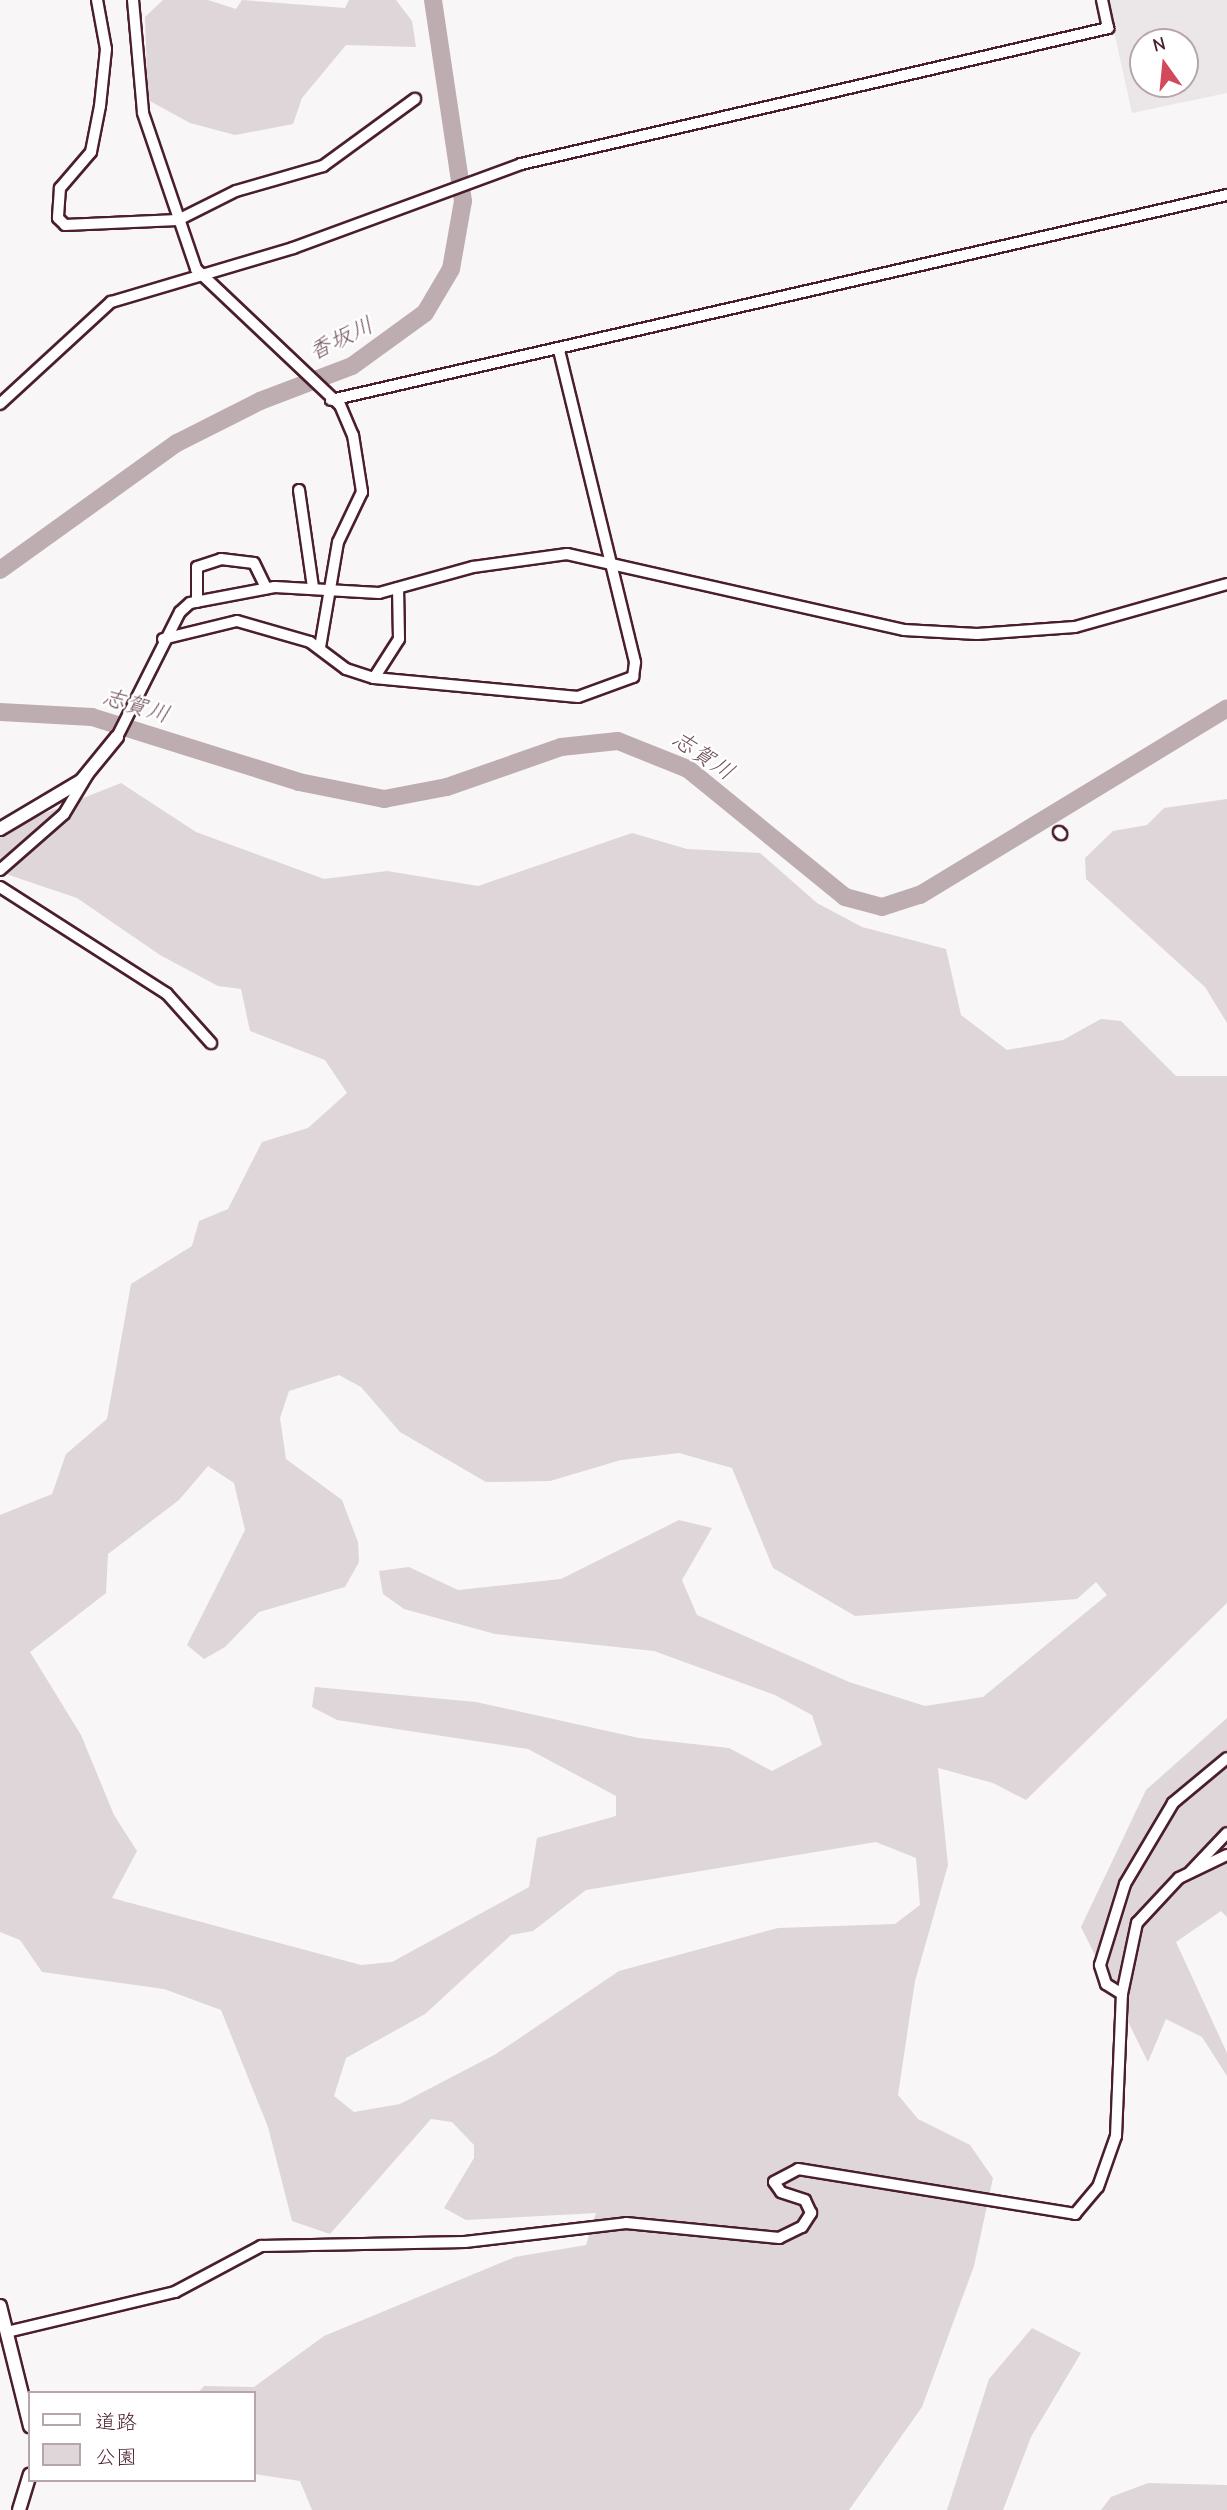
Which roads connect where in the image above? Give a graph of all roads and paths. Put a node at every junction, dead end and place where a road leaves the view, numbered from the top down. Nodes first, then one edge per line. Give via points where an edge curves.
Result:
1 (97, 0) edge
2 (133, 0) edge
3 (1102, 0) edge
4 (415, 99) dead end
5 (1227, 195) edge
6 (178, 220) junction
7 (201, 276) junction
8 (559, 351) junction
9 (329, 398) junction
10 (0, 404) edge
11 (299, 490) dead end
12 (610, 562) junction
13 (1227, 584) edge
14 (313, 587) junction
15 (266, 588) junction
16 (398, 588) junction
17 (331, 589) junction
18 (197, 602) junction
19 (163, 639) junction
20 (320, 647) junction
21 (374, 678) junction
22 (117, 737) joint
23 (89, 774) junction
24 (0, 830) edge
25 (0, 870) edge
26 (0, 887) edge
27 (211, 1044) dead end
28 (1227, 1758) edge
29 (1227, 1833) edge
30 (1227, 1855) edge
31 (1191, 1871) junction
32 (1122, 1994) junction
33 (0, 2306) edge
34 (4, 2333) edge
35 (28, 2419) edge
36 (28, 2482) edge
37 (19, 2510) edge

1 - 6 street via 106,49 97,129 89,156 60,188 58,218 65,225
2 - 6 street via 141,101
3 - 7 street via 1108,28 473,180
4 - 6 street via 323,166 236,191
5 - 8 street
6 - 7 street
7 - 9 street
7 - 10 street via 97,309
8 - 9 street
8 - 12 street
9 - 17 street via 348,419 362,485 338,542
11 - 14 street
12 - 13 street via 931,633 1041,633
12 - 16 street via 538,556
12 - 21 street via 635,662 633,677 578,697
14 - 15 street
14 - 17 street
15 - 18 street
15 - 18 street via 254,563 221,559 197,567
16 - 17 street
16 - 21 street via 399,639
17 - 20 street
18 - 19 street via 180,612
19 - 20 street via 237,621
19 - 22 street
20 - 21 street via 346,669
22 - 23 street
23 - 24 street
23 - 25 street via 64,814
26 - 27 street via 167,994
28 - 32 street via 1173,1803 1125,1884 1100,1965 1106,1984
29 - 31 street
30 - 31 street
31 - 32 street via 1156,1897 1137,1923
32 - 34 street via 1115,2136 1098,2187 1075,2214 798,2169 774,2182 781,2192 804,2200 811,2213 802,2227 779,2238 626,2223 465,2242 261,2246 175,2292
33 - 34 street
34 - 35 street
36 - 37 street

